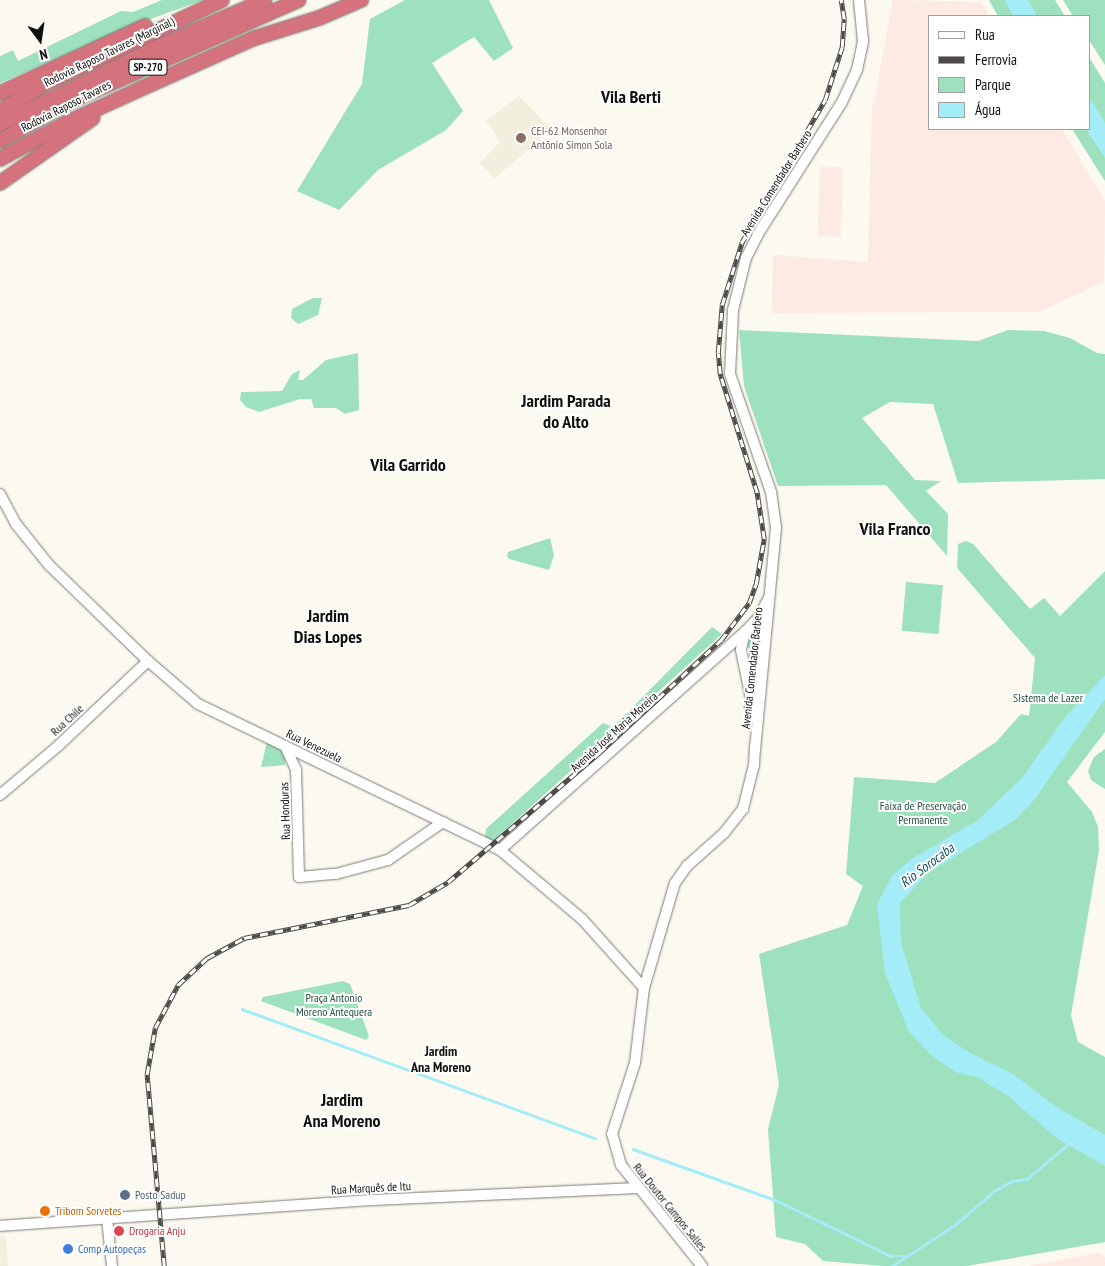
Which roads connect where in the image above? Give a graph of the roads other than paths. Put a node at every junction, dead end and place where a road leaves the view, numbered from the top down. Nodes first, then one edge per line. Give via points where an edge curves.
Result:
1 (220, 0) edge
2 (265, 0) edge
3 (299, 0) edge
4 (362, 0) edge
5 (859, 0) edge
6 (138, 90) junction
7 (0, 93) edge
8 (0, 111) edge
9 (0, 124) edge
10 (0, 141) edge
11 (0, 159) edge
12 (0, 183) edge
13 (0, 494) edge
14 (772, 589) junction
15 (745, 632) junction
16 (148, 661) junction
17 (745, 668) junction
18 (764, 669) junction
19 (285, 746) junction
20 (755, 750) junction
21 (0, 795) edge
22 (443, 822) junction
23 (500, 850) junction
24 (644, 988) junction
25 (638, 1188) junction
26 (107, 1218) junction
27 (0, 1226) edge
28 (112, 1266) edge
29 (702, 1266) edge

1 - 7 highway via 122,34
1 - 8 highway, Rodovia Raposo Tavares (Marginal) / SP-270 via 45,84
2 - 9 highway, Rodovia Raposo Tavares / SP-270 via 151,50
3 - 10 highway, Rodovia Raposo Tavares / SP-270 via 71,101
4 - 6 highway, SP-270 via 319,18 255,38
5 - 14 main road, Avenida Comendador Barbero via 863,41 857,70 842,102 754,242 744,265 733,310 730,374 773,503 776,527
6 - 11 highway via 58,127
6 - 12 highway
13 - 16 main road, Rua Venezuela via 16,524 50,565
14 - 15 main road, Avenida Comendador Barbero via 759,617
14 - 18 main road, Avenida Comendador Barbero
15 - 17 main road, Avenida Comendador Barbero via 741,650
15 - 23 main road, Avenida José Maria Moreira
16 - 19 main road, Rua Venezuela via 198,704
16 - 21 main road, Rua Chile via 58,746
17 - 18 main road via 754,674
17 - 20 main road, Avenida Comendador Barbero via 753,703
18 - 20 main road, Avenida Comendador Barbero
19 - 22 main road, Rua Venezuela
19 - 22 main road, Rua Honduras via 296,770 299,877 336,874 388,860
20 - 24 main road, Avenida Comendador Barbero via 743,809 724,832 687,866 675,883
22 - 23 main road, Rua Venezuela
23 - 24 main road, Rua Venezuela via 582,919
24 - 25 main road, Rua Doutor Campos Salles via 634,1063 612,1134 620,1165
25 - 26 main road, Rua Marquês de Itu via 373,1200
25 - 29 main road, Rua Doutor Campos Salles
26 - 27 main road, Rua Marquês de Itu
26 - 28 main road

